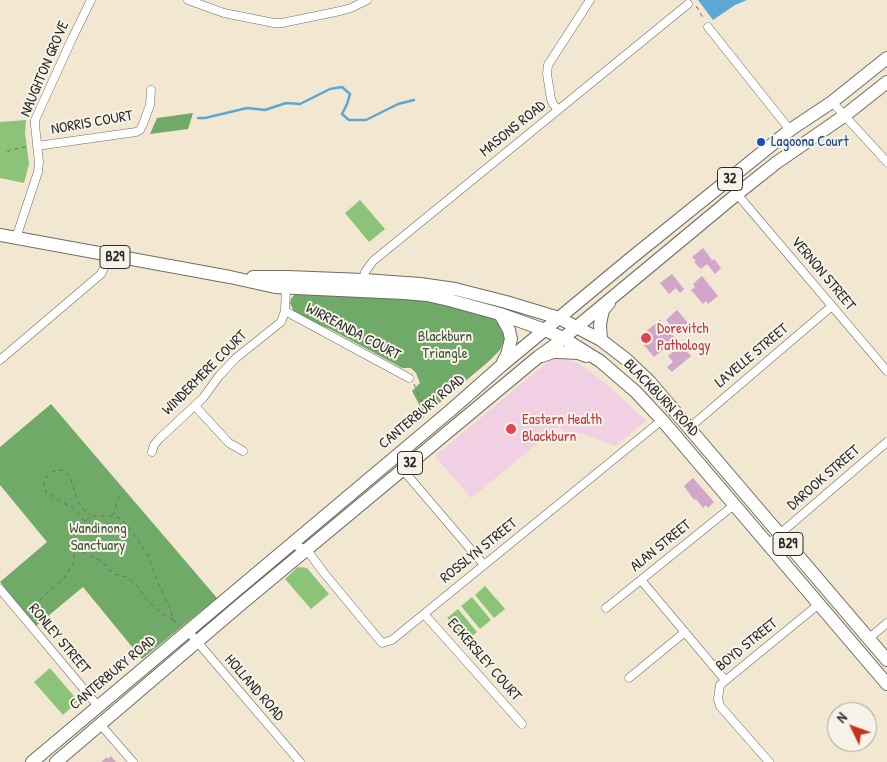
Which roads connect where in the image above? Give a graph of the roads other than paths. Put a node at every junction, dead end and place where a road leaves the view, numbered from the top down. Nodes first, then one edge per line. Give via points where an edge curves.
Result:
1 (92, 0) edge
2 (188, 0) edge
3 (367, 0) edge
4 (590, 0) edge
5 (688, 4) road end
6 (708, 27) road end
7 (887, 58) edge
8 (887, 82) edge
9 (151, 90) dead end
10 (832, 102) junction
11 (558, 110) junction
12 (844, 116) junction
13 (790, 130) junction
14 (33, 146) junction
15 (887, 162) edge
16 (737, 194) junction
17 (0, 235) edge
18 (16, 238) junction
19 (108, 255) junction
20 (309, 278) junction
21 (286, 282) junction
22 (363, 286) junction
23 (332, 290) junction
24 (614, 295) junction
25 (832, 306) junction
26 (285, 310) junction
27 (500, 314) junction
28 (559, 318) junction
29 (576, 326) junction
30 (545, 330) junction
31 (562, 338) junction
32 (601, 340) junction
33 (538, 357) junction
34 (0, 360) edge
35 (600, 361) junction
36 (501, 366) junction
37 (887, 371) edge
38 (409, 378) road end
39 (195, 406) junction
40 (662, 420) junction
41 (689, 428) junction
42 (887, 442) edge
43 (243, 451) dead end
44 (152, 452) dead end
45 (403, 470) junction
46 (734, 505) junction
47 (780, 534) junction
48 (292, 544) junction
49 (768, 544) junction
50 (302, 553) junction
51 (484, 565) junction
52 (641, 580) junction
53 (0, 589) edge
54 (819, 604) junction
55 (606, 608) dead end
56 (424, 614) junction
57 (887, 623) edge
58 (188, 631) junction
59 (686, 632) junction
60 (868, 639) junction
61 (197, 642) junction
62 (887, 660) edge
63 (629, 678) dead end
64 (725, 680) junction
65 (887, 684) edge
66 (98, 706) junction
67 (104, 721) junction
68 (522, 724) dead end
69 (32, 762) edge
70 (56, 762) edge
71 (133, 762) edge
72 (300, 762) edge
73 (769, 762) edge

1 - 14 street, NAUGHTON GROVE via 35,120
2 - 3 street via 224,13 274,23 340,11
4 - 11 street via 548,65 551,99
5 - 11 street, MASONS ROAD
6 - 13 street
7 - 10 main road, CANTERBURY ROAD / 32
8 - 12 main road, CANTERBURY ROAD / 32
9 - 14 street, NORRIS COURT via 144,124 136,132
10 - 12 street
10 - 13 main road, CANTERBURY ROAD / 32
11 - 22 street, MASONS ROAD via 373,262 365,272
12 - 15 street
12 - 16 main road, CANTERBURY ROAD / 32
13 - 28 main road, CANTERBURY ROAD / 32
14 - 18 street, NAUGHTON GROVE via 39,162 38,172
16 - 24 main road, CANTERBURY ROAD / 32
16 - 25 street, VERNON STREET
17 - 18 main road, BLACKBURN ROAD / B29
18 - 19 main road, BLACKBURN ROAD / B29
19 - 21 main road, BLACKBURN ROAD / B29 via 230,277
19 - 34 street via 101,274
20 - 21 main road, BLACKBURN ROAD / B29
20 - 22 main road, BLACKBURN ROAD / B29
20 - 23 main road
21 - 23 main road, BLACKBURN ROAD / B29
21 - 26 street
22 - 23 main road, BLACKBURN ROAD / B29
22 - 27 main road, BLACKBURN ROAD / B29 via 448,300
22 - 28 main road, BLACKBURN ROAD / B29 via 420,284 454,289
24 - 29 main road, CANTERBURY ROAD / 32
24 - 32 main road via 603,310
25 - 37 street, VERNON STREET
25 - 41 street, LAVELLE STREET
26 - 38 street, WIRREANDA COURT
26 - 39 street, WINDERMERE COURT via 281,322 236,358
27 - 30 main road, BLACKBURN ROAD / B29
27 - 36 main road via 511,339
28 - 29 main road, BLACKBURN ROAD / B29
28 - 30 main road, CANTERBURY ROAD / 32
29 - 31 main road, CANTERBURY ROAD / 32
29 - 32 main road, BLACKBURN ROAD / B29
30 - 31 main road, BLACKBURN ROAD / B29
30 - 36 main road, CANTERBURY ROAD / 32
31 - 33 main road, CANTERBURY ROAD / 32
31 - 35 main road, BLACKBURN ROAD / B29
32 - 41 main road, BLACKBURN ROAD / B29 via 638,370
33 - 35 main road via 553,352 570,352
33 - 45 main road, CANTERBURY ROAD / 32
35 - 40 main road, BLACKBURN ROAD / B29
36 - 48 main road, CANTERBURY ROAD / 32
39 - 43 street via 229,443
39 - 44 street, WINDERMERE COURT via 165,432
40 - 46 main road, BLACKBURN ROAD / B29
40 - 51 street, ROSSLYN STREET
41 - 47 main road, BLACKBURN ROAD / B29
42 - 47 street, DAROOK STREET
45 - 50 main road, CANTERBURY ROAD / 32
45 - 51 street
46 - 49 main road, BLACKBURN ROAD / B29
46 - 52 street, ALAN STREET
47 - 49 street, DAROOK STREET
47 - 60 main road, BLACKBURN ROAD / B29
48 - 50 street
48 - 58 main road, CANTERBURY ROAD / 32
49 - 54 main road, BLACKBURN ROAD / B29
50 - 56 street, ROSSLYN STREET via 324,573 382,643 392,640
50 - 61 main road, CANTERBURY ROAD / 32
51 - 56 street, ROSSLYN STREET
52 - 55 street, ALAN STREET
52 - 59 street
53 - 66 street, RONLEY STREET
54 - 64 street, BOYD STREET
54 - 65 main road, BLACKBURN ROAD / B29
56 - 68 street, ECKERSLEY COURT
57 - 60 street
58 - 61 street, HOLLAND ROAD
58 - 66 main road, CANTERBURY ROAD / 32
59 - 63 street
59 - 64 street
60 - 62 main road, BLACKBURN ROAD / B29
61 - 67 main road, CANTERBURY ROAD / 32
61 - 72 street, HOLLAND ROAD
64 - 73 street, BOYD STREET via 718,693 720,706
66 - 67 main road
66 - 69 main road, CANTERBURY ROAD / 32
67 - 70 main road, CANTERBURY ROAD / 32
67 - 71 street

